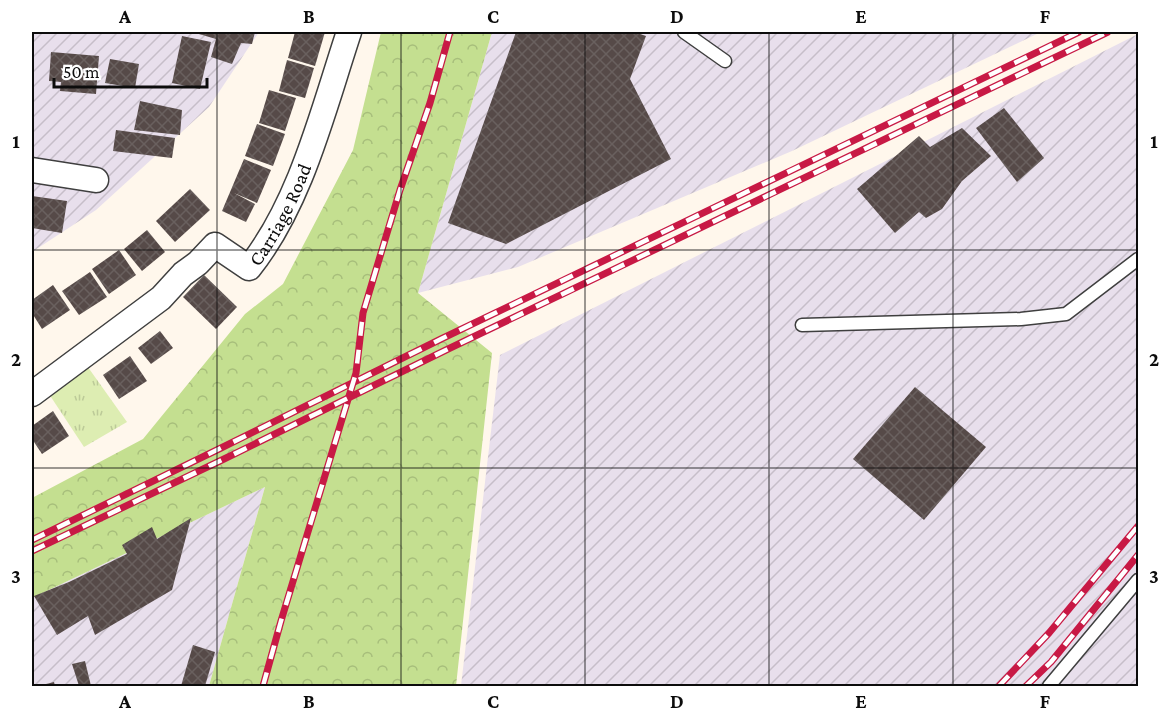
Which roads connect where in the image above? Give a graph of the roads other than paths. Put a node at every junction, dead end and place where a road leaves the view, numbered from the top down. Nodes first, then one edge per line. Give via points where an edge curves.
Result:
1 (349, 32) edge
2 (684, 32) edge
3 (725, 60) dead end
4 (32, 170) edge
5 (96, 180) dead end
6 (1138, 259) edge
7 (802, 325) dead end
8 (32, 394) edge
9 (1138, 580) edge
10 (1049, 687) edge

1 - 8 street, Carriage Road via 301,177 265,248 249,268 216,245 161,298
2 - 3 lane
4 - 5 street
6 - 7 lane via 1066,314 1021,319
9 - 10 lane

